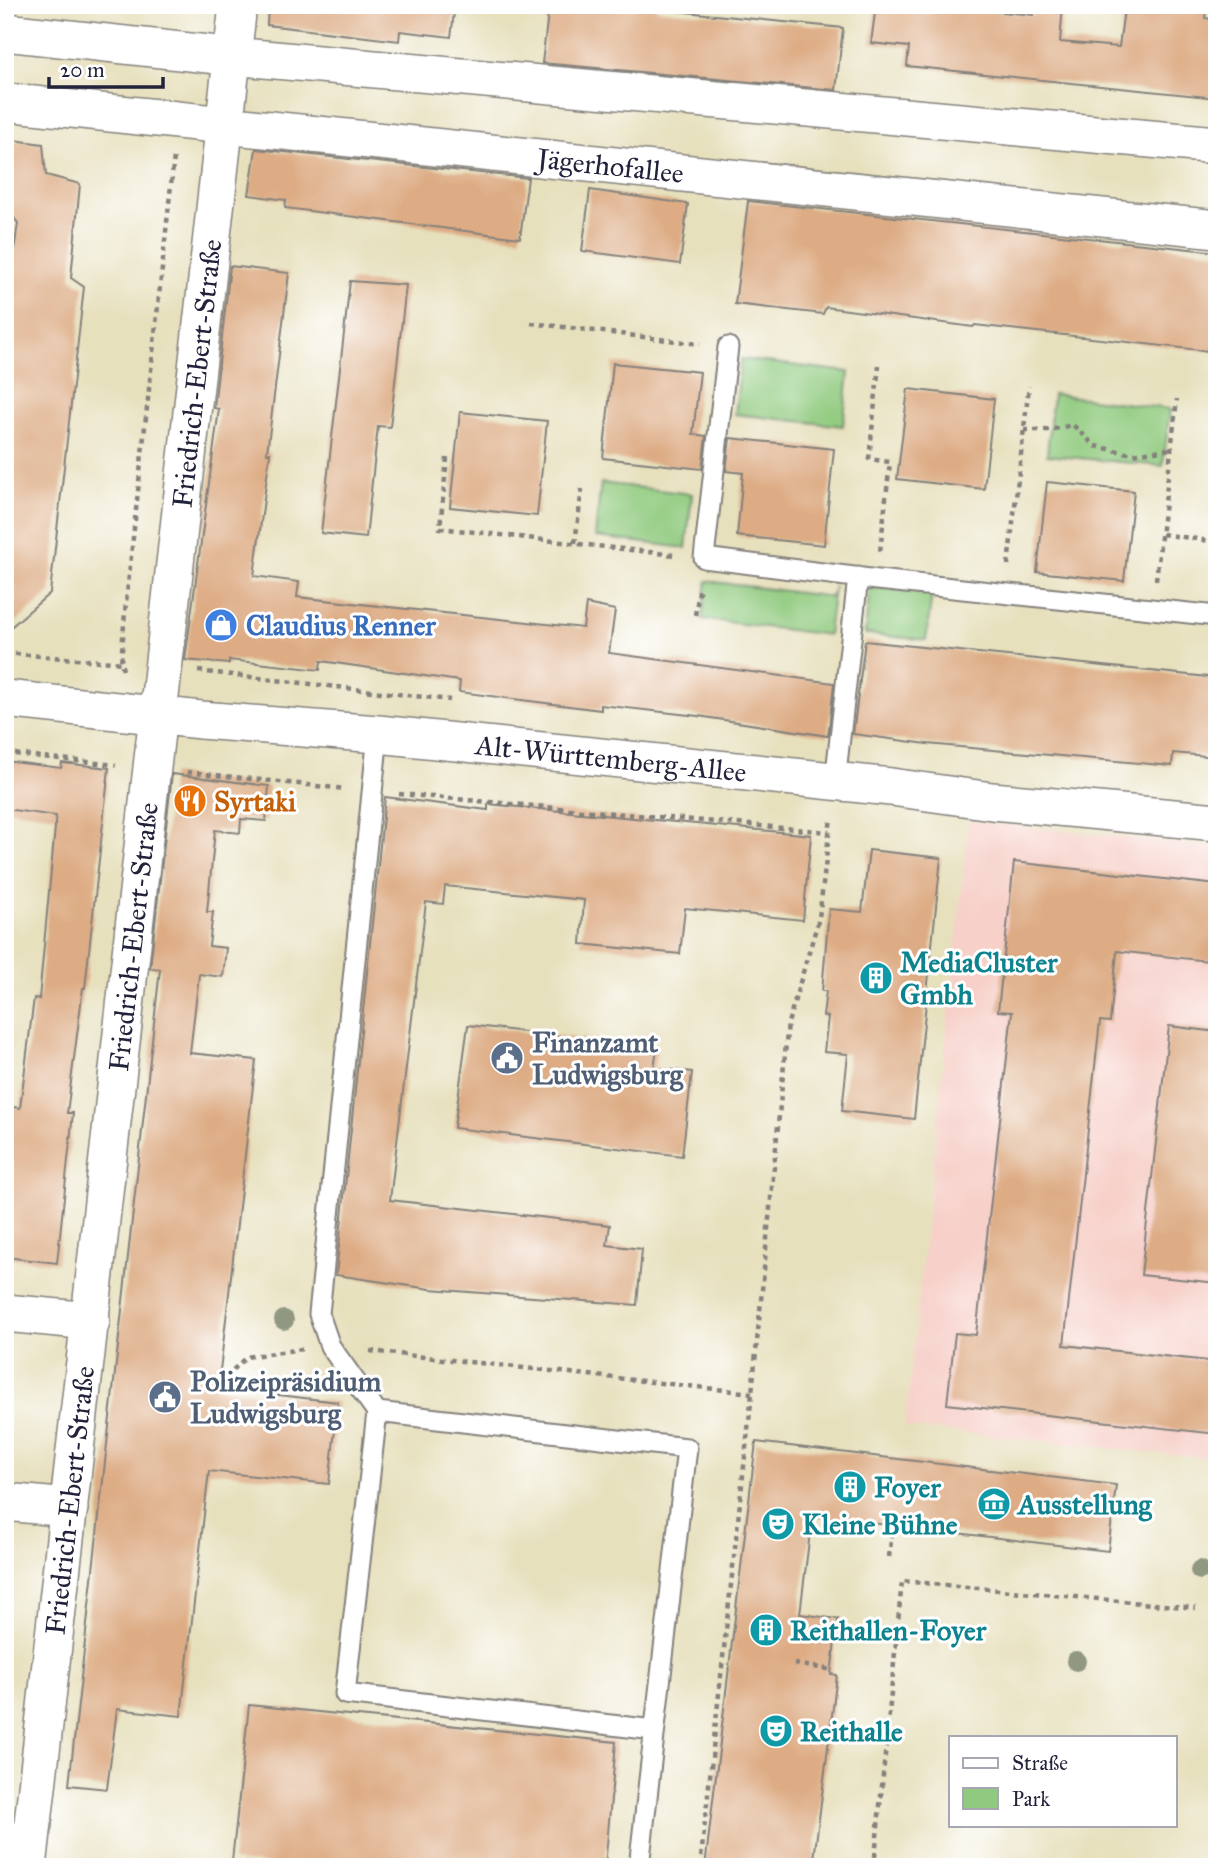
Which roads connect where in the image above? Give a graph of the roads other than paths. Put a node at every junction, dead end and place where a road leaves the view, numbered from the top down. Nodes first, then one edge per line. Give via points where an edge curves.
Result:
1 (238, 5) edge
2 (5, 32) edge
3 (232, 57) junction
4 (5, 102) edge
5 (225, 123) junction
6 (1217, 145) edge
7 (1217, 229) edge
8 (728, 347) road end
9 (858, 577) junction
10 (1217, 615) edge
11 (5, 699) edge
12 (159, 715) junction
13 (378, 734) junction
14 (835, 782) junction
15 (1217, 822) edge
16 (5, 1313) edge
17 (91, 1321) junction
18 (377, 1412) junction
19 (5, 1502) edge
20 (69, 1508) junction
21 (654, 1730) junction
22 (29, 1867) edge
23 (639, 1867) edge

1 - 3 street, Friedrich-Ebert-Straße
2 - 3 street
3 - 5 street, Friedrich-Ebert-Straße
3 - 6 street
4 - 5 street, Jägerhofallee
5 - 7 street, Jägerhofallee
5 - 12 street, Friedrich-Ebert-Straße
8 - 9 lane via 704,558
9 - 10 lane
9 - 14 lane
11 - 12 street, Alt-Württemberg-Allee
12 - 13 street, Alt-Württemberg-Allee
12 - 17 street, Friedrich-Ebert-Straße
13 - 14 street, Alt-Württemberg-Allee
13 - 18 lane via 319,1314 330,1346
14 - 15 street, Alt-Württemberg-Allee
16 - 17 street
17 - 20 street, Friedrich-Ebert-Straße
18 - 21 lane via 345,1694
18 - 21 lane via 687,1448
19 - 20 street
20 - 22 street, Friedrich-Ebert-Straße
21 - 23 lane

